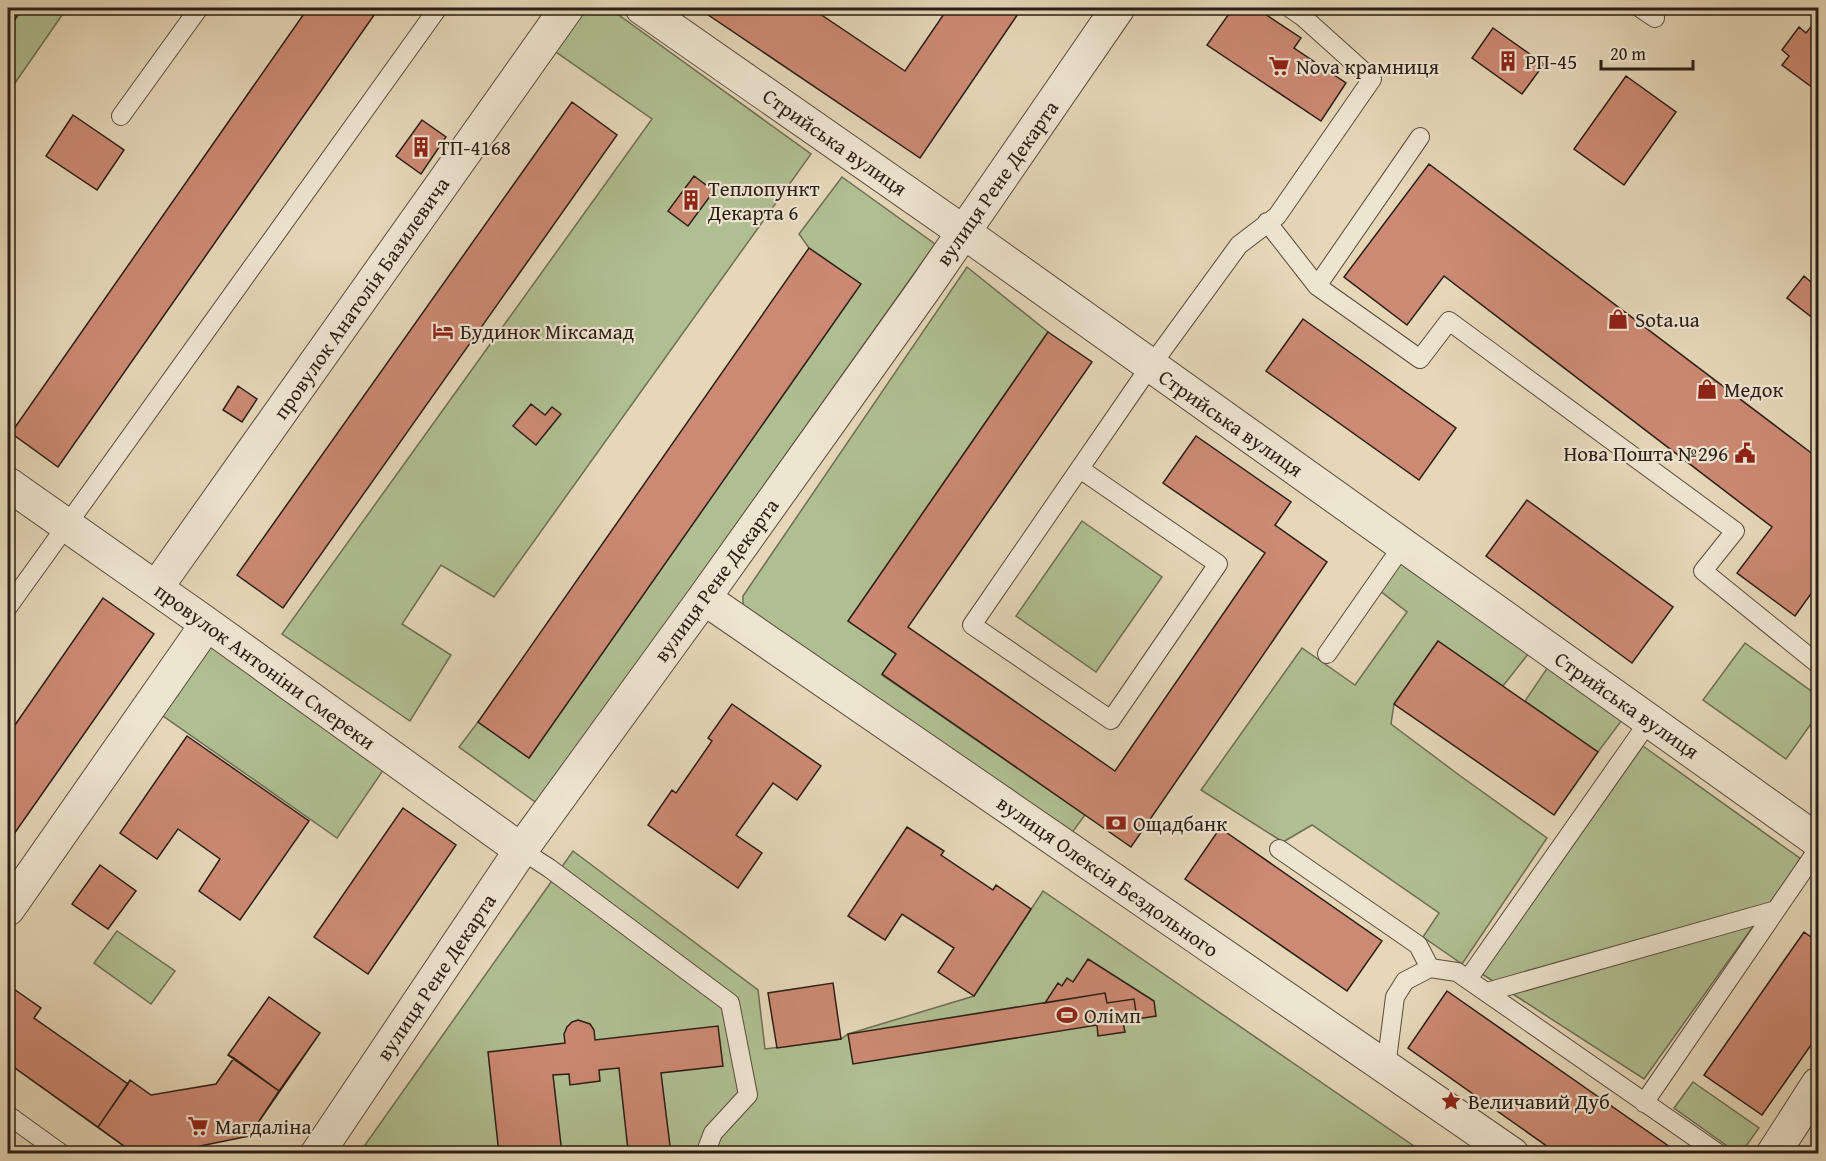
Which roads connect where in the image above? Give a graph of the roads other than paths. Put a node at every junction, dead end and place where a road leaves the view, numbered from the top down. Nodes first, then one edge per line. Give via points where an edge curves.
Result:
1 (199, 8) edge
2 (438, 8) edge
3 (567, 8) edge
4 (642, 8) edge
5 (1118, 8) edge
6 (1301, 11) edge
7 (121, 117) dead end
8 (1420, 137) dead end
9 (1267, 222) junction
10 (964, 232) junction
11 (1317, 286) junction
12 (1151, 365) junction
13 (1080, 469) junction
14 (8, 484) edge
15 (67, 525) junction
16 (1404, 545) junction
17 (156, 588) junction
18 (704, 598) junction
19 (8, 607) edge
20 (207, 624) junction
21 (1327, 654) dead end
22 (1818, 664) edge
23 (1649, 721) junction
24 (1818, 841) edge
25 (1279, 849) dead end
26 (1818, 849) edge
27 (521, 850) junction
28 (8, 909) edge
29 (1776, 910) junction
30 (1430, 968) junction
31 (1468, 980) junction
32 (1487, 992) junction
33 (1386, 1066) junction
34 (1818, 1084) edge
35 (1644, 1103) junction
36 (8, 1115) edge
37 (62, 1154) edge
38 (317, 1154) edge
39 (705, 1154) edge
40 (1512, 1154) edge
41 (1719, 1154) edge
42 (1773, 1154) edge

1 - 7 lane
2 - 15 lane
3 - 17 street, провулок Анатолія Базилевича
4 - 10 street, Стрийська вулиця
5 - 10 street, вулиця Рене Декарта
6 - 9 lane via 1372,79 1277,216
8 - 11 lane
9 - 11 lane
9 - 12 lane via 1239,245
10 - 12 street, Стрийська вулиця
10 - 18 street, вулиця Рене Декарта
11 - 22 lane via 1420,359 1449,321 1735,531 1703,571
12 - 13 lane
12 - 16 street, Стрийська вулиця
13 - 13 lane via 972,625 1111,720 1218,564
14 - 15 street, провулок Антоніни Смереки
15 - 17 street, провулок Антоніни Смереки
15 - 19 lane
16 - 21 lane
16 - 23 street, Стрийська вулиця
17 - 20 street, провулок Антоніни Смереки
18 - 27 street, вулиця Рене Декарта
18 - 33 street, вулиця Олексія Бездольного
20 - 27 street, провулок Антоніни Смереки
20 - 28 street
23 - 24 street, Стрийська вулиця
23 - 31 lane
25 - 30 lane via 1418,945
26 - 29 lane
27 - 38 street, вулиця Рене Декарта
27 - 39 lane via 730,1003 748,1095 713,1132
29 - 32 lane
29 - 35 lane
30 - 31 lane via 1457,972
30 - 33 lane via 1405,981 1395,997
31 - 32 lane
32 - 35 lane
33 - 40 street, вулиця Олексія Бездольного
34 - 42 street
35 - 41 lane
36 - 37 lane

